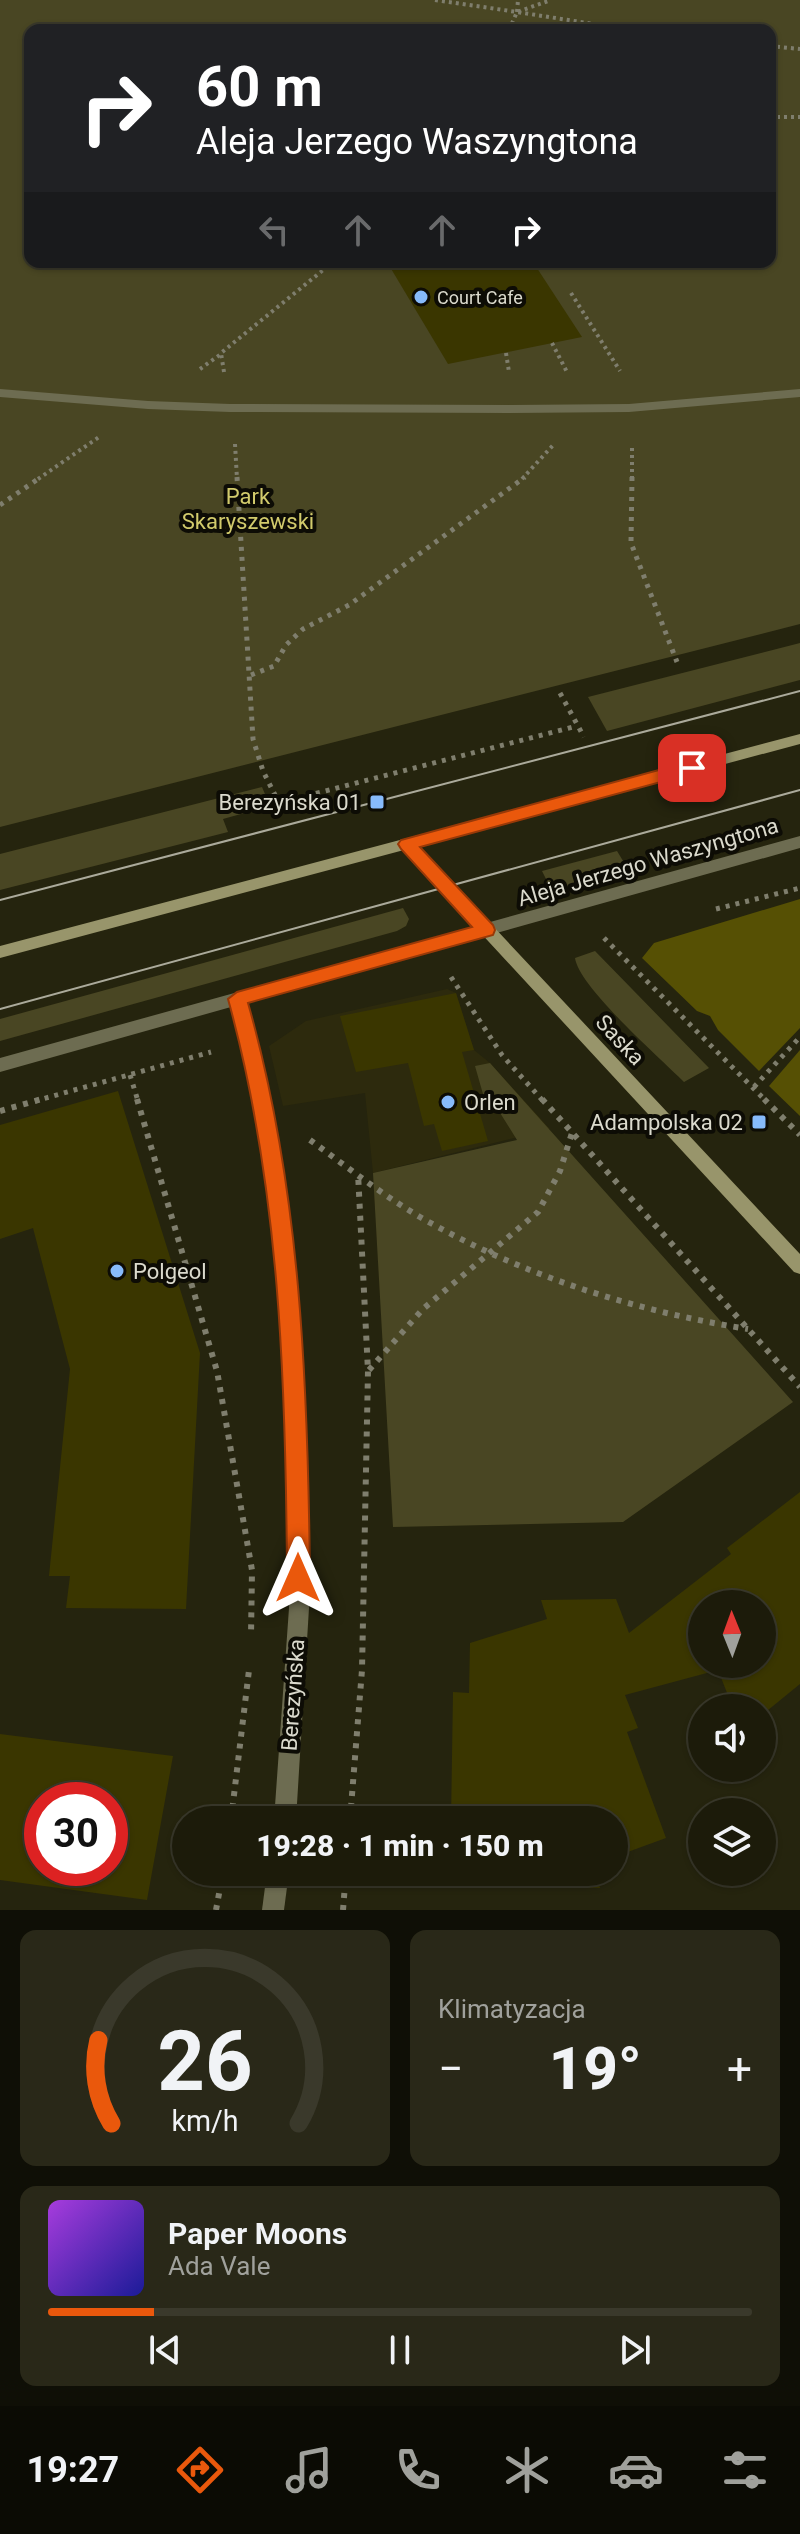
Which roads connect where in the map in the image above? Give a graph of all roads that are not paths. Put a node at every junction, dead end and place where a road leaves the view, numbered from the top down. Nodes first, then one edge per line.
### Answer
1 (0, 393) edge
2 (800, 393) edge
3 (800, 739) edge
4 (800, 842) edge
5 (407, 844) junction
6 (486, 930) junction
7 (0, 952) edge
8 (237, 999) junction
9 (0, 1065) edge
10 (800, 1266) edge
11 (286, 1806) edge
12 (276, 1886) edge
13 (273, 1910) edge

1 - 2 street
3 - 5 main road
4 - 6 street, Aleja Jerzego Waszyngtona
5 - 6 main road, Saska
5 - 7 main road
6 - 8 street, Aleja Jerzego Waszyngtona
6 - 10 main road, Saska
8 - 9 street, Aleja Jerzego Waszyngtona
8 - 11 street, Berezyńska
12 - 13 street

